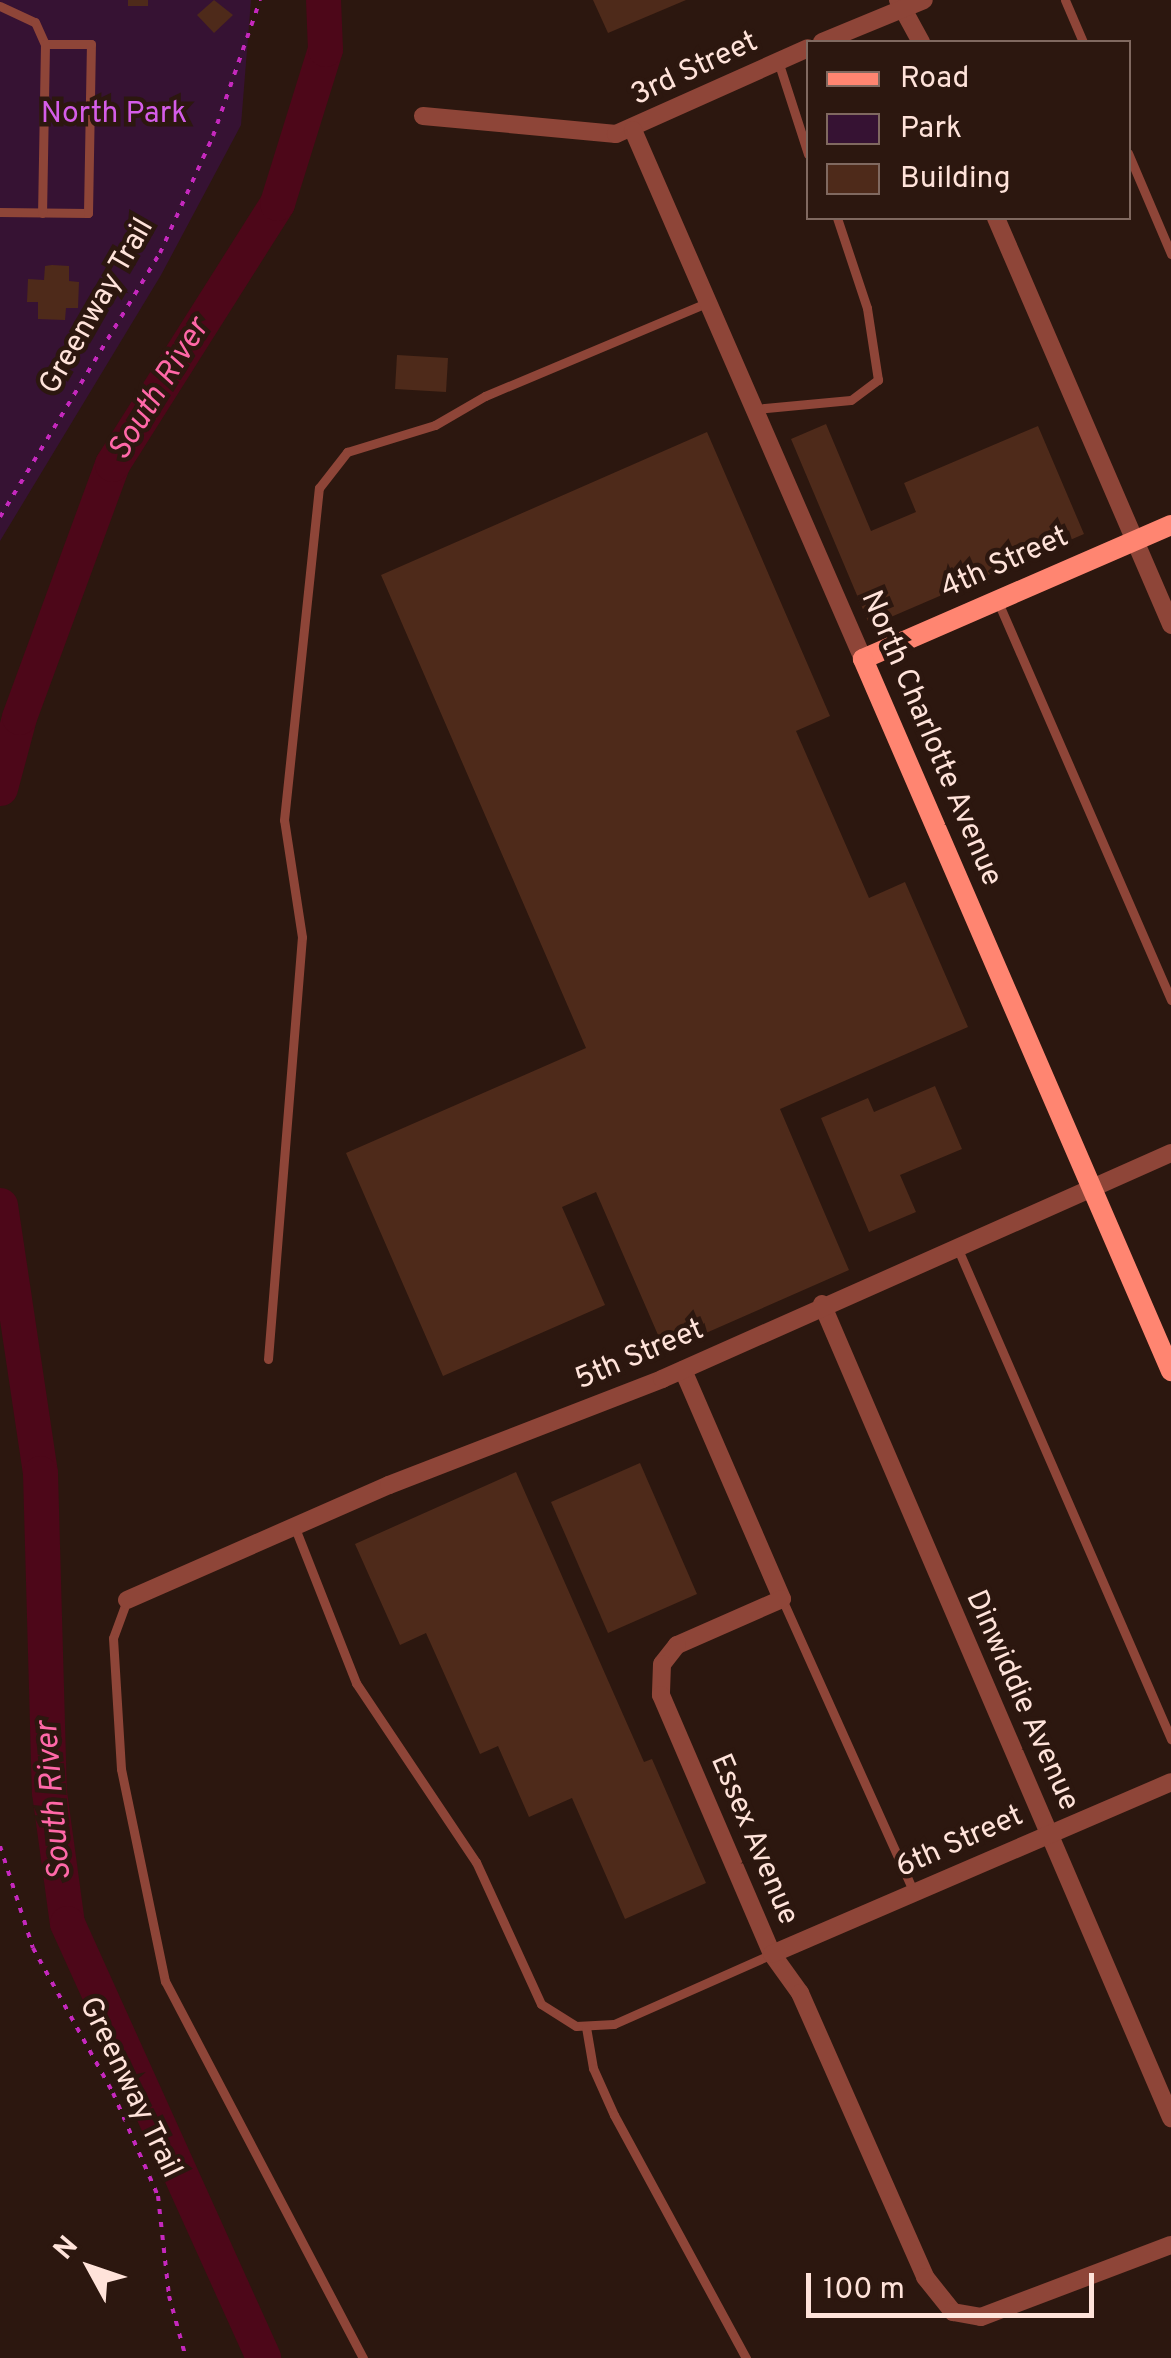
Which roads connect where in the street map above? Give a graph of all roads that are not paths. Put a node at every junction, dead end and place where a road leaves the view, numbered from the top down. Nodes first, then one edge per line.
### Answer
1 (924, 0) edge
2 (1065, 0) edge
3 (900, 4) edge
4 (0, 6) edge
5 (826, 40) edge
6 (920, 40) edge
7 (1082, 40) edge
8 (44, 44) junction
9 (806, 49) edge
10 (778, 61) junction
11 (423, 116) dead end
12 (633, 130) junction
13 (806, 148) edge
14 (1131, 160) edge
15 (0, 212) edge
16 (42, 213) junction
17 (838, 220) edge
18 (997, 220) edge
19 (1171, 254) edge
20 (708, 302) junction
21 (754, 409) junction
22 (1171, 524) edge
23 (1134, 541) junction
24 (997, 600) junction
25 (1171, 624) edge
26 (863, 659) junction
27 (1171, 1000) edge
28 (1171, 1153) edge
29 (1092, 1187) junction
30 (957, 1247) junction
31 (822, 1304) junction
32 (268, 1359) dead end
33 (683, 1370) junction
34 (1171, 1371) edge
35 (295, 1528) junction
36 (126, 1600) joint
37 (782, 1600) junction
38 (1171, 1738) edge
39 (1171, 1782) edge
40 (1049, 1834) junction
41 (914, 1894) junction
42 (772, 1954) junction
43 (586, 2028) junction
44 (1171, 2118) edge
45 (1171, 2245) edge
46 (363, 2358) edge
47 (746, 2358) edge

1 - 3 street
2 - 7 lane
3 - 5 street
3 - 6 street
4 - 8 lane
8 - 16 lane
8 - 16 lane
9 - 10 street, 3rd Street
10 - 12 street, 3rd Street
10 - 13 lane
11 - 12 street, 3rd Street
12 - 20 street, North Charlotte Avenue
14 - 19 lane
15 - 16 lane
17 - 21 lane
18 - 23 street
20 - 21 street, North Charlotte Avenue
20 - 32 lane
21 - 26 street, North Charlotte Avenue
22 - 23 street, 4th Street
23 - 24 street, 4th Street
23 - 25 street
24 - 26 street, 4th Street
24 - 27 lane
26 - 29 street, North Charlotte Avenue
28 - 29 street, 5th Street
29 - 30 street, 5th Street
29 - 34 street, North Charlotte Avenue
30 - 31 street, 5th Street
30 - 38 lane
31 - 33 street, 5th Street
31 - 40 street, Dinwiddie Avenue
33 - 35 street, 5th Street
33 - 37 street
35 - 36 street, 5th Street
35 - 43 lane
36 - 46 lane
37 - 41 lane
37 - 42 street, Essex Avenue
39 - 40 street, 6th Street
40 - 41 street, 6th Street
40 - 44 street, Dinwiddie Avenue
41 - 42 street, 6th Street
42 - 43 lane
42 - 45 street, Essex Avenue
43 - 47 lane

